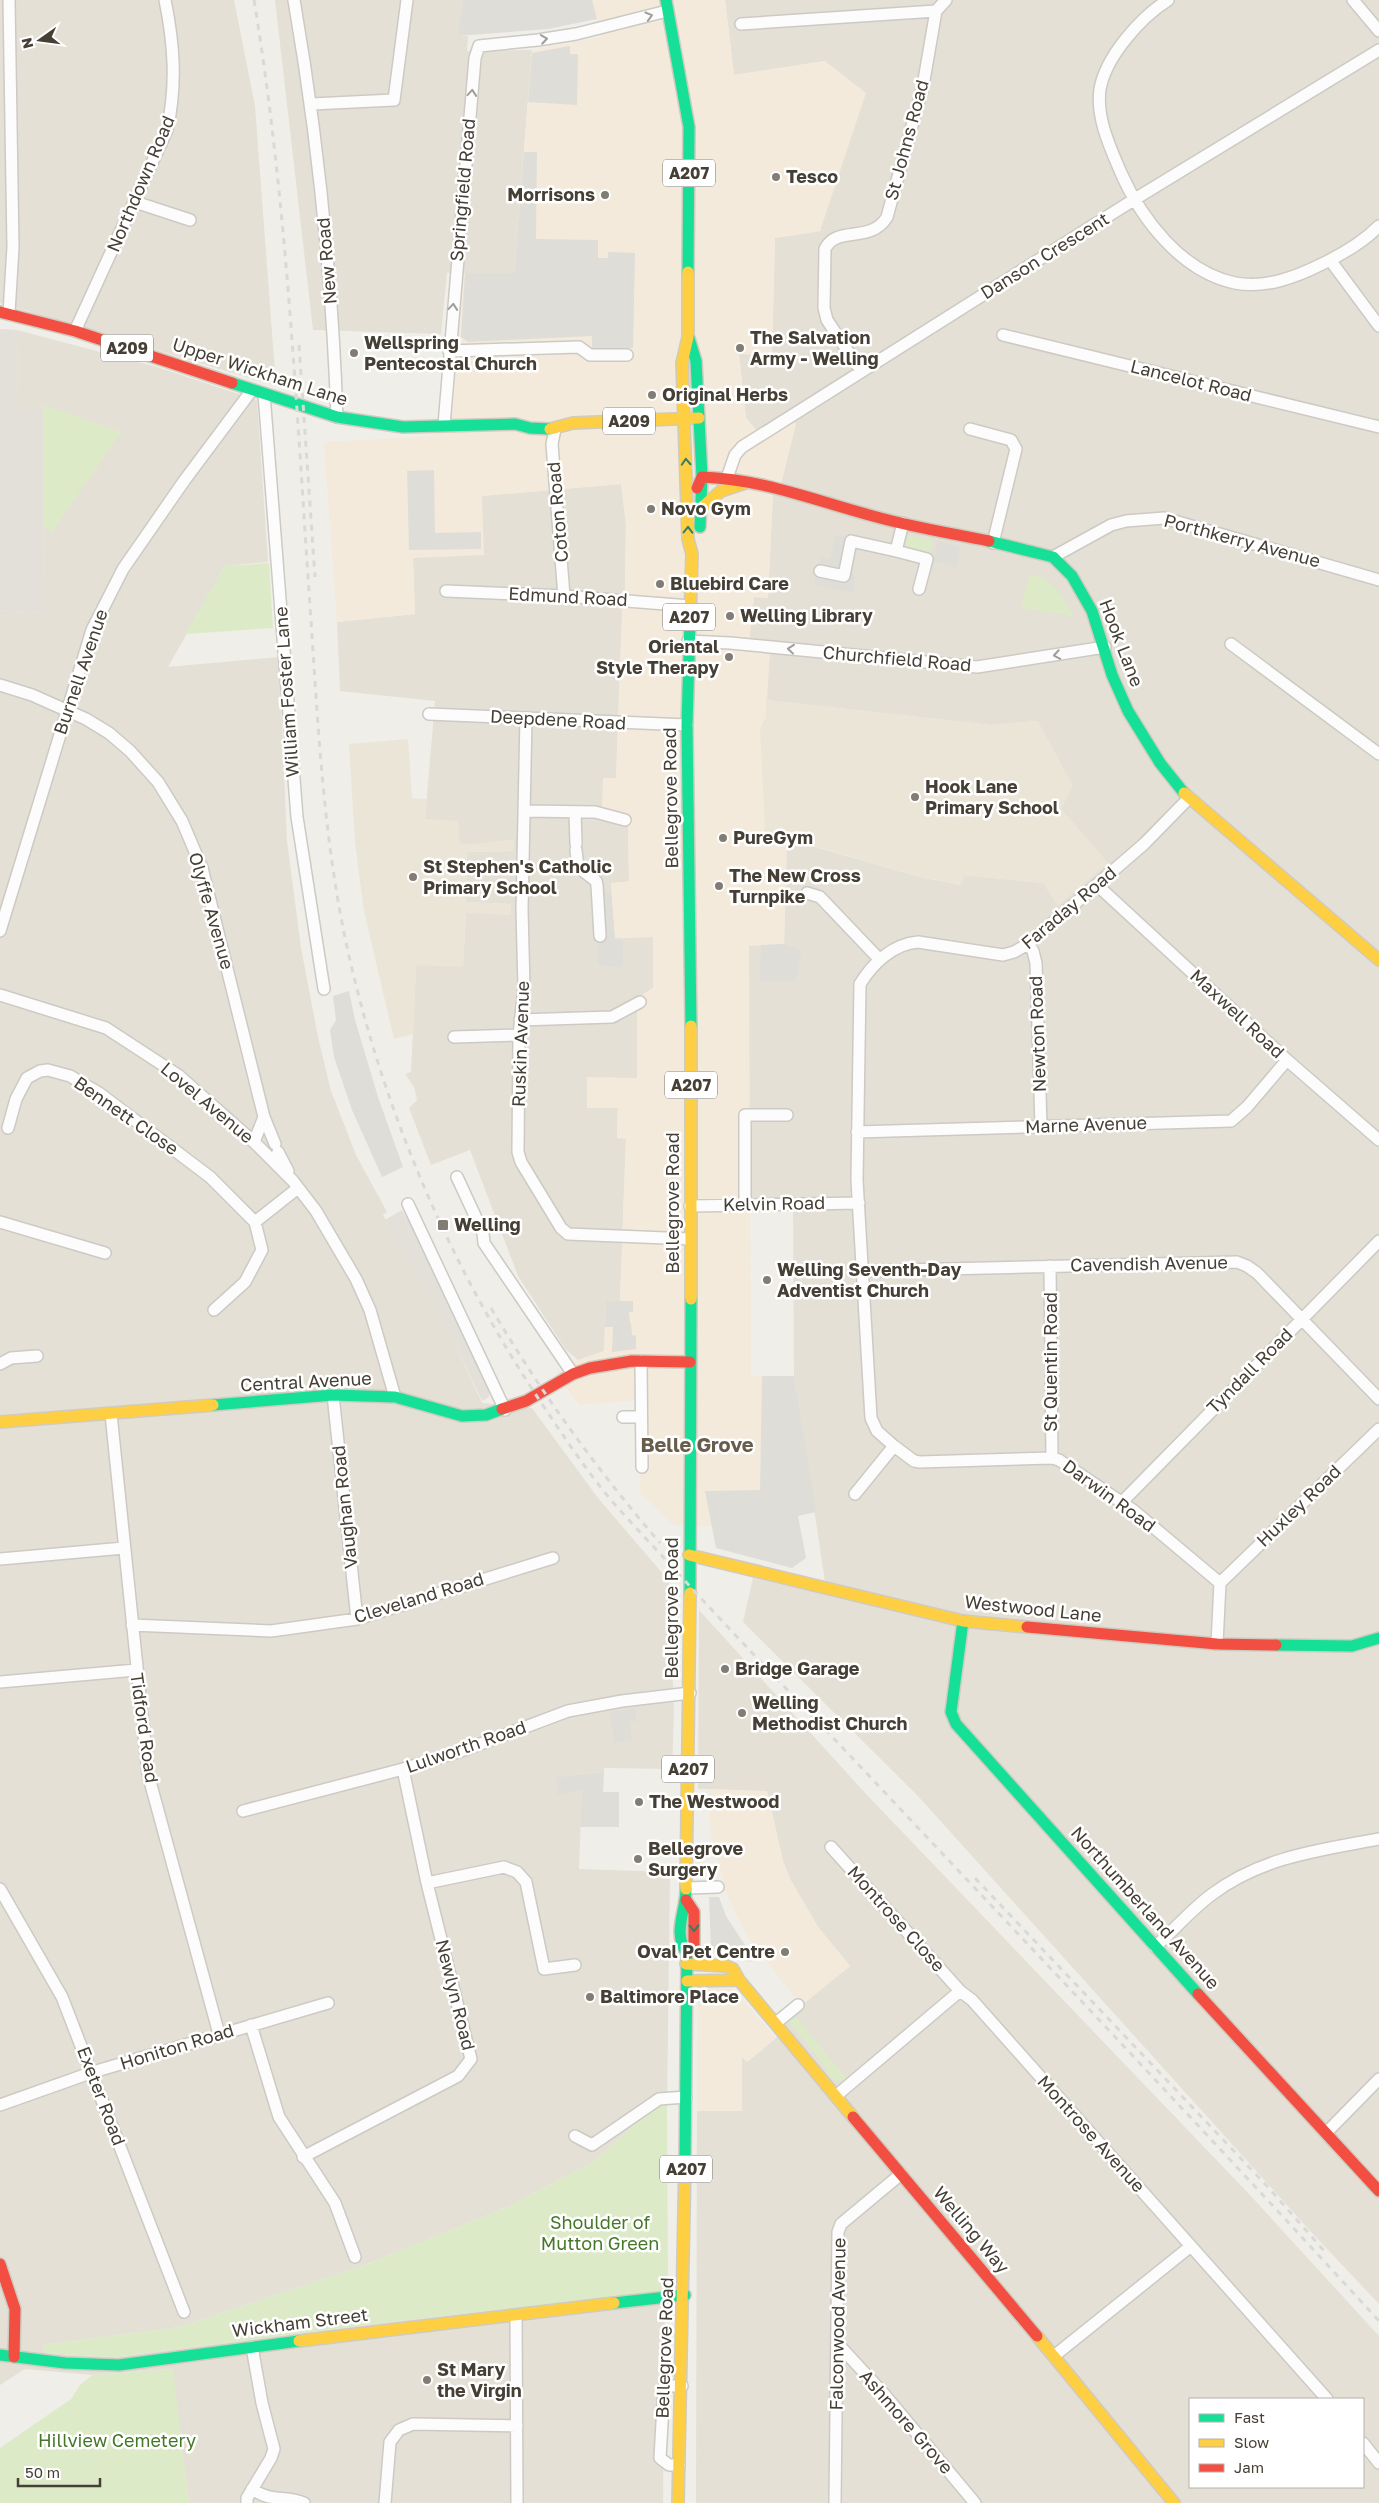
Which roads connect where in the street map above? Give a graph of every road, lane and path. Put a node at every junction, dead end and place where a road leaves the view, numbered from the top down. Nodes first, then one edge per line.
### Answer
1 (9, 0) edge
2 (165, 0) edge
3 (294, 0) edge
4 (407, 0) edge
5 (946, 0) edge
6 (1168, 0) edge
7 (1353, 0) edge
8 (667, 6) edge
9 (936, 11) junction
10 (741, 24) dead end
11 (1379, 32) edge
12 (1379, 50) edge
13 (312, 104) junction
14 (1135, 200) junction
15 (135, 202) junction
16 (190, 220) dead end
17 (1379, 226) edge
18 (1330, 260) junction
19 (5, 313) edge
20 (1379, 326) edge
21 (75, 331) junction
22 (1003, 335) dead end
23 (688, 337) junction
24 (449, 351) junction
25 (627, 355) dead end
26 (861, 371) junction
27 (252, 390) junction
28 (264, 394) junction
29 (337, 417) junction
30 (699, 418) junction
31 (685, 419) junction
32 (573, 422) junction
33 (515, 424) junction
34 (444, 425) junction
35 (1379, 427) edge
36 (555, 429) junction
37 (970, 429) dead end
38 (702, 477) junction
39 (727, 478) junction
40 (748, 483) junction
41 (688, 506) junction
42 (701, 508) junction
43 (903, 523) junction
44 (993, 543) junction
45 (896, 551) junction
46 (692, 554) junction
47 (1053, 558) junction
48 (820, 571) dead end
49 (1379, 580) edge
50 (919, 589) dead end
51 (446, 590) dead end
52 (564, 596) junction
53 (690, 606) junction
54 (688, 641) junction
55 (1231, 644) dead end
56 (1105, 647) junction
57 (0, 685) edge
58 (66, 708) junction
59 (429, 714) dead end
60 (526, 718) junction
61 (687, 725) junction
62 (1379, 754) edge
63 (1188, 799) junction
64 (524, 812) junction
65 (575, 812) junction
66 (625, 820) dead end
67 (1097, 885) junction
68 (807, 893) dead end
69 (0, 931) edge
70 (600, 936) dead end
71 (1028, 944) junction
72 (1377, 952) edge
73 (880, 960) junction
74 (324, 989) dead end
75 (0, 995) edge
76 (640, 1002) dead end
77 (520, 1020) junction
78 (519, 1034) junction
79 (454, 1037) dead end
80 (1287, 1060) junction
81 (787, 1115) dead end
82 (264, 1117) junction
83 (1041, 1126) junction
84 (8, 1128) dead end
85 (857, 1132) junction
86 (1379, 1140) edge
87 (254, 1142) junction
88 (457, 1177) dead end
89 (295, 1185) junction
90 (859, 1203) junction
91 (408, 1204) dead end
92 (745, 1205) junction
93 (690, 1206) junction
94 (0, 1222) edge
95 (255, 1222) junction
96 (690, 1239) junction
97 (1379, 1241) edge
98 (105, 1253) dead end
99 (1050, 1266) junction
100 (863, 1271) junction
101 (214, 1310) dead end
102 (1300, 1320) junction
103 (38, 1356) dead end
104 (641, 1360) junction
105 (690, 1362) junction
106 (0, 1364) edge
107 (573, 1374) junction
108 (333, 1395) junction
109 (395, 1397) junction
110 (1379, 1399) edge
111 (505, 1410) junction
112 (111, 1414) junction
113 (0, 1417) edge
114 (623, 1417) dead end
115 (642, 1417) junction
116 (0, 1422) edge
117 (1379, 1429) edge
118 (894, 1446) junction
119 (1052, 1458) junction
120 (642, 1468) dead end
121 (855, 1494) dead end
122 (1122, 1502) junction
123 (124, 1548) junction
124 (689, 1554) junction
125 (553, 1558) dead end
126 (0, 1559) edge
127 (1220, 1583) junction
128 (357, 1620) junction
129 (963, 1622) junction
130 (132, 1625) junction
131 (1379, 1638) edge
132 (1217, 1644) junction
133 (136, 1670) junction
134 (0, 1682) edge
135 (690, 1692) junction
136 (403, 1769) junction
137 (243, 1811) dead end
138 (1379, 1839) edge
139 (831, 1847) dead end
140 (427, 1883) junction
141 (718, 1888) dead end
142 (0, 1889) edge
143 (686, 1894) junction
144 (1155, 1947) junction
145 (686, 1959) junction
146 (575, 1965) dead end
147 (740, 1980) junction
148 (687, 1981) junction
149 (960, 1991) junction
150 (328, 2003) dead end
151 (798, 2005) dead end
152 (777, 2022) junction
153 (251, 2025) junction
154 (219, 2034) junction
155 (92, 2072) junction
156 (1379, 2079) edge
157 (837, 2095) junction
158 (686, 2097) junction
159 (0, 2105) edge
160 (1326, 2133) junction
161 (575, 2136) dead end
162 (303, 2157) junction
163 (901, 2174) junction
164 (1379, 2190) edge
165 (1191, 2246) junction
166 (355, 2257) dead end
167 (0, 2264) edge
168 (684, 2295) junction
169 (184, 2312) dead end
170 (516, 2316) junction
171 (837, 2343) junction
172 (252, 2347) junction
173 (0, 2355) edge
174 (1054, 2356) junction
175 (14, 2358) junction
176 (682, 2386) junction
177 (1326, 2398) edge
178 (518, 2426) junction
179 (1364, 2444) edge
180 (1379, 2463) edge
181 (679, 2465) junction
182 (252, 2489) junction
183 (1172, 2502) edge
184 (246, 2503) edge
185 (304, 2503) edge
186 (386, 2503) edge
187 (517, 2503) edge
188 (678, 2503) edge
189 (836, 2503) edge
190 (975, 2503) edge

1 - 19 street
2 - 15 street, Northdown Road
3 - 13 street, New Road
4 - 13 street
5 - 9 street
6 - 14 street
7 - 11 street
8 - 23 street, A207
24 -> 8 street, Springfield Road
9 - 10 street
9 - 26 street, St Johns Road
12 - 14 street, Danson Crescent
13 - 29 street, New Road
14 - 18 street
14 - 26 street, Danson Crescent
15 - 16 street
15 - 21 street, Northdown Road
17 - 18 street
18 - 20 street
19 - 21 street, Upper Wickham Lane / A209
21 - 27 street, Upper Wickham Lane / A209
22 - 35 street, Lancelot Road
23 - 30 street, A207
23 - 31 street, A207
24 - 25 street
24 - 34 street, Springfield Road
26 - 39 street, Danson Crescent
27 - 28 street, Upper Wickham Lane / A209
27 - 58 street, Burnell Avenue
28 - 29 street, Upper Wickham Lane / A209
28 - 74 street, William Foster Lane
29 - 34 street, Upper Wickham Lane / A209
30 - 31 street, Upper Wickham Lane / A209
30 - 38 street, A207
31 - 32 street, Upper Wickham Lane / A209
41 -> 31 street, A207
32 - 33 street, Upper Wickham Lane / A209
32 - 36 street, Upper Wickham Lane / A209
33 - 34 street, Upper Wickham Lane / A209
33 - 36 street, Upper Wickham Lane / A209
36 - 52 street, Coton Road
37 - 44 street
38 - 39 street
38 - 41 street
38 - 42 street, A207
39 - 40 street
40 - 42 street
40 - 43 street
46 -> 41 street, Bellegrove Road / A207
42 - 46 street, A207
43 - 44 street
43 - 45 street
44 - 47 street
45 - 48 street
45 - 50 street
46 - 53 street, Bellegrove Road / A207
47 - 49 street, Porthkerry Avenue
47 - 56 street, Hook Lane
51 - 52 street, Edmund Road
52 - 53 street, Edmund Road
53 - 54 street, Bellegrove Road / A207
56 -> 54 street, Churchfield Road
54 - 61 street, Bellegrove Road / A207
55 - 62 street
56 - 63 street, Hook Lane
57 - 58 street, Olyffe Avenue
58 - 69 street, Burnell Avenue
58 - 82 street, Olyffe Avenue
59 - 60 street, Deepdene Road
60 - 61 street, Deepdene Road
60 - 64 street, Ruskin Avenue
61 - 93 street, Bellegrove Road / A207
63 - 67 street, Faraday Road
63 - 72 street, Hook Lane
64 - 65 street
64 - 77 street, Ruskin Avenue
65 - 66 street
65 - 70 street
67 - 71 street, Faraday Road
67 - 80 street, Maxwell Road
68 - 73 street
71 - 73 street, Faraday Road
71 - 83 street, Newton Road
73 - 85 street, Faraday Road
75 - 87 street, Lovel Avenue
76 - 77 street
77 - 78 street, Ruskin Avenue
78 - 79 street
78 - 96 street, Ruskin Avenue
80 - 83 street, Marne Avenue
80 - 86 street, Maxwell Road
81 - 92 street
82 - 87 street
82 - 89 street, Lovel Avenue
83 - 85 street, Marne Avenue
84 - 95 street, Bennett Close
85 - 90 street, Faraday Road
87 - 89 street, Lovel Avenue
88 - 107 street
89 - 95 street
89 - 109 street, Lovel Avenue
90 - 92 street, Kelvin Road
90 - 100 street, Darwin Road
91 - 111 street
92 - 93 street, Kelvin Road
93 - 96 street, Bellegrove Road / A207
94 - 98 street
95 - 101 street
96 - 105 street, Bellegrove Road / A207
97 - 102 street, Tyndall Road
99 - 100 street, Cavendish Avenue
99 - 102 street, Cavendish Avenue
99 - 119 street, St Quentin Road
100 - 118 street, Darwin Road
102 - 110 street, Cavendish Avenue
102 - 122 street, Tyndall Road
103 - 106 street
104 - 105 street, Central Avenue
104 - 107 street, Central Avenue
104 - 115 street
105 - 124 street, Bellegrove Road / A207
107 - 111 street, Central Avenue
108 - 109 street, Central Avenue
108 - 112 street, Central Avenue
108 - 128 street, Vaughan Road
109 - 111 street, Central Avenue
112 - 116 street, Central Avenue
112 - 123 street, Tidford Road
113 - 116 street
114 - 115 street
115 - 120 street
117 - 127 street, Huxley Road
118 - 119 street, Darwin Road
118 - 121 street
119 - 122 street, Darwin Road
122 - 127 street, Darwin Road
123 - 126 street
123 - 130 street, Tidford Road
124 - 129 street, Westwood Lane
124 - 135 street, Bellegrove Road / A207
125 - 128 street, Cleveland Road
127 - 132 street
128 - 130 street, Cleveland Road
129 - 132 street, Westwood Lane
129 - 144 street, Northumberland Avenue
130 - 133 street, Tidford Road
131 - 132 street, Westwood Lane
133 - 134 street
133 - 154 street, Tidford Road
135 - 136 street, Lulworth Road
135 - 143 street, Bellegrove Road / A207
136 - 137 street, Lulworth Road
136 - 140 street, Newlyn Road
138 - 144 street
139 - 149 street, Montrose Close
140 - 146 street
140 - 162 street, Newlyn Road
141 - 143 street
142 - 155 street, Exeter Road
143 - 145 street, Bellegrove Road / A207
144 - 160 street, Northumberland Avenue
145 - 147 street, Welling Way
145 - 148 street, Bellegrove Road / A207
147 - 148 street
147 - 152 street, Welling Way
148 - 158 street, Bellegrove Road / A207
149 - 157 street
149 - 165 street, Montrose Avenue
150 - 153 street, Honiton Road
151 - 152 street
152 - 157 street, Welling Way
153 - 154 street, Honiton Road
153 - 162 street
154 - 155 street, Honiton Road
155 - 159 street, Honiton Road
155 - 169 street, Exeter Road
156 - 160 street
157 - 163 street, Welling Way
158 - 161 street
158 - 168 street, Bellegrove Road / A207
160 - 164 street, Northumberland Avenue
162 - 166 street
163 - 171 street, Falconwood Avenue
163 - 174 street, Welling Way
165 - 174 street
165 - 177 street, Montrose Avenue
167 - 175 street
168 - 170 street, Wickham Street
168 - 176 street, Bellegrove Road / A207
170 - 172 street, Wickham Street
170 - 178 street
171 - 189 street, Falconwood Avenue
171 - 190 street, Ashmore Grove
172 - 175 street, Wickham Street
172 - 182 street
173 - 175 street, Wickham Street
174 - 183 street, Welling Way
176 - 181 street, Bellegrove Road / A207
176 - 181 street
178 - 186 street
178 - 187 street
179 - 180 street
181 - 188 street, Bellegrove Road / A207
182 - 184 street
182 - 185 street

